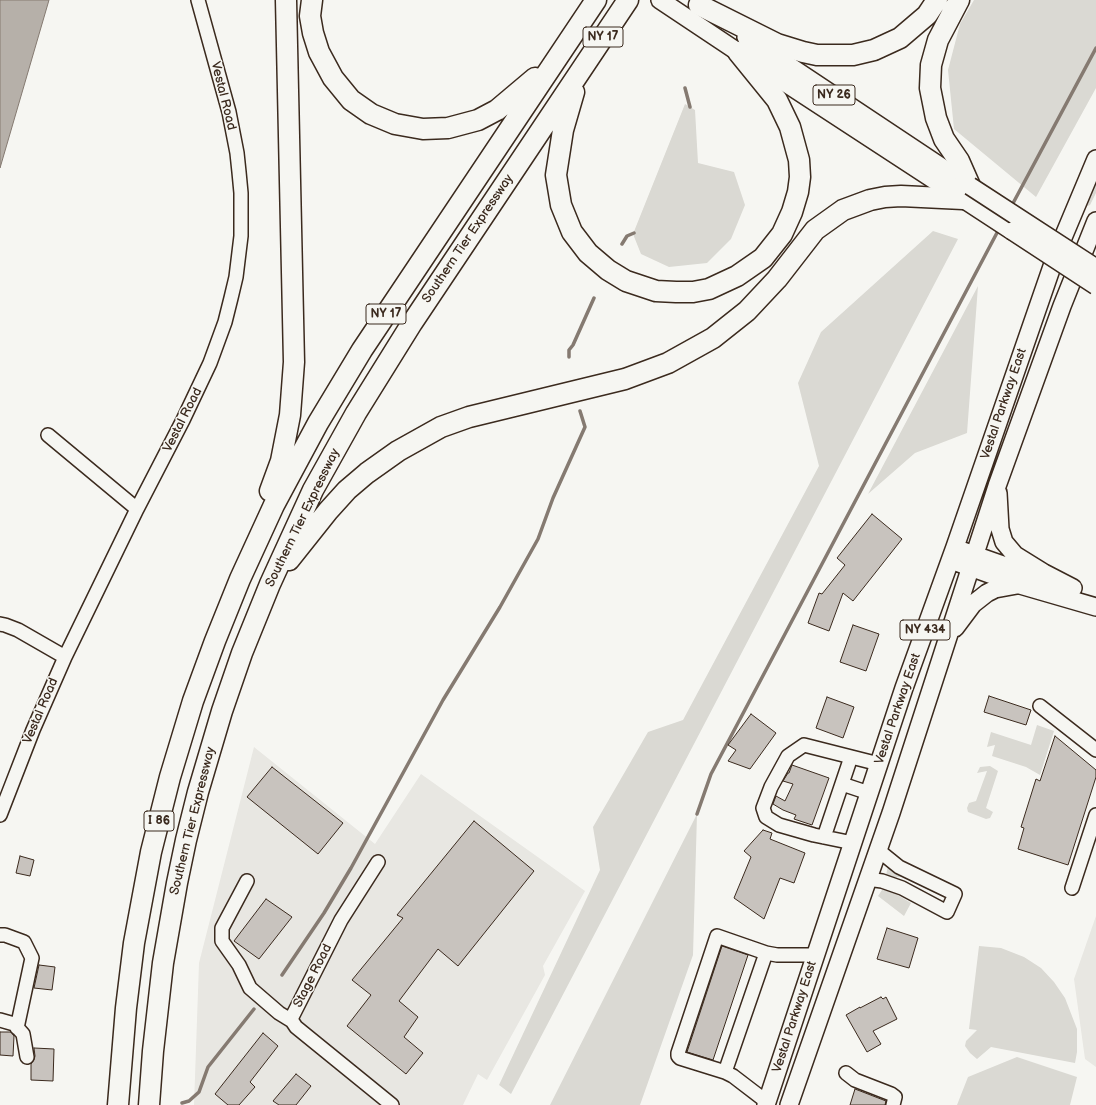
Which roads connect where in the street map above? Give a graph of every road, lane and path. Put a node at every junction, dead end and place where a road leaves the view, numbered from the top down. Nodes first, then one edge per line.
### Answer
1 (198, 0) edge
2 (286, 0) edge
3 (312, 0) edge
4 (596, 0) edge
5 (628, 0) edge
6 (660, 0) edge
7 (937, 0) edge
8 (959, 0) edge
9 (694, 8) edge
10 (738, 52) junction
11 (554, 61) junction
12 (579, 75) junction
13 (1096, 160) edge
14 (966, 192) junction
15 (1096, 221) edge
16 (1096, 268) edge
17 (1096, 286) edge
18 (48, 435) dead end
19 (997, 486) junction
20 (137, 509) junction
21 (952, 554) junction
22 (972, 561) junction
23 (240, 579) junction
24 (270, 584) junction
25 (1020, 585) junction
26 (1073, 588) junction
27 (1096, 595) edge
28 (1096, 607) edge
29 (0, 624) edge
30 (946, 641) junction
31 (65, 658) junction
32 (1040, 706) dead end
33 (1096, 750) edge
34 (850, 757) junction
35 (879, 764) junction
36 (842, 784) junction
37 (869, 793) junction
38 (1096, 814) edge
39 (0, 815) edge
40 (819, 836) junction
41 (853, 842) junction
42 (878, 850) junction
43 (378, 862) dead end
44 (867, 879) junction
45 (247, 881) dead end
46 (1072, 888) dead end
47 (0, 935) edge
48 (766, 953) junction
49 (816, 955) junction
50 (0, 1020) edge
51 (292, 1021) junction
52 (17, 1028) junction
53 (27, 1057) dead end
54 (725, 1072) junction
55 (846, 1073) dead end
56 (766, 1104) edge
57 (118, 1105) edge
58 (150, 1105) edge
59 (392, 1105) edge
60 (789, 1105) edge
61 (893, 1105) edge

1 - 20 street, Vestal Road
2 - 23 highway
3 - 11 highway
4 - 11 highway, Southern Tier Expressway / NY 17
5 - 12 highway, Southern Tier Expressway / NY 17
6 - 9 main road, NY 26
7 - 9 highway
8 - 14 highway
9 - 10 main road, NY 26
9 - 14 main road, NY 26
10 - 12 highway
10 - 14 main road, NY 26
11 - 23 highway, Southern Tier Expressway / NY 17
12 - 24 highway, Southern Tier Expressway / NY 17
13 - 21 main road, Vestal Parkway East / NY 434
14 - 16 main road, NY 26, bridge
14 - 17 main road, NY 26, bridge
14 - 24 highway
15 - 19 main road, Vestal Parkway East / NY 434
18 - 20 street
19 - 22 main road, Vestal Parkway East / NY 434
19 - 26 main road
20 - 31 street, Vestal Road
21 - 22 main road
21 - 35 main road, Vestal Parkway East / NY 434
22 - 25 main road
22 - 26 main road
22 - 30 main road, Vestal Parkway East / NY 434
23 - 57 highway, Southern Tier Expressway / I 86
24 - 58 highway, Southern Tier Expressway / I 86
25 - 28 main road
25 - 30 main road
26 - 27 main road
29 - 31 street
30 - 42 main road, Vestal Parkway East / NY 434
31 - 39 street, Vestal Road
32 - 33 street
34 - 35 street
34 - 36 street
34 - 40 street
35 - 37 main road, Vestal Parkway East / NY 434
36 - 37 street
36 - 40 street
37 - 41 main road, Vestal Parkway East / NY 434
38 - 46 street
40 - 41 street
41 - 49 main road, Vestal Parkway East / NY 434
42 - 44 main road, Vestal Parkway East / NY 434
42 - 44 street
43 - 51 street, Stage Road
44 - 60 main road, Vestal Parkway East / NY 434
45 - 51 street
47 - 52 street
48 - 49 street
48 - 54 street
48 - 54 street
49 - 56 main road, Vestal Parkway East / NY 434
50 - 52 street
51 - 59 street, Stage Road
52 - 53 street
54 - 56 street
55 - 61 street

